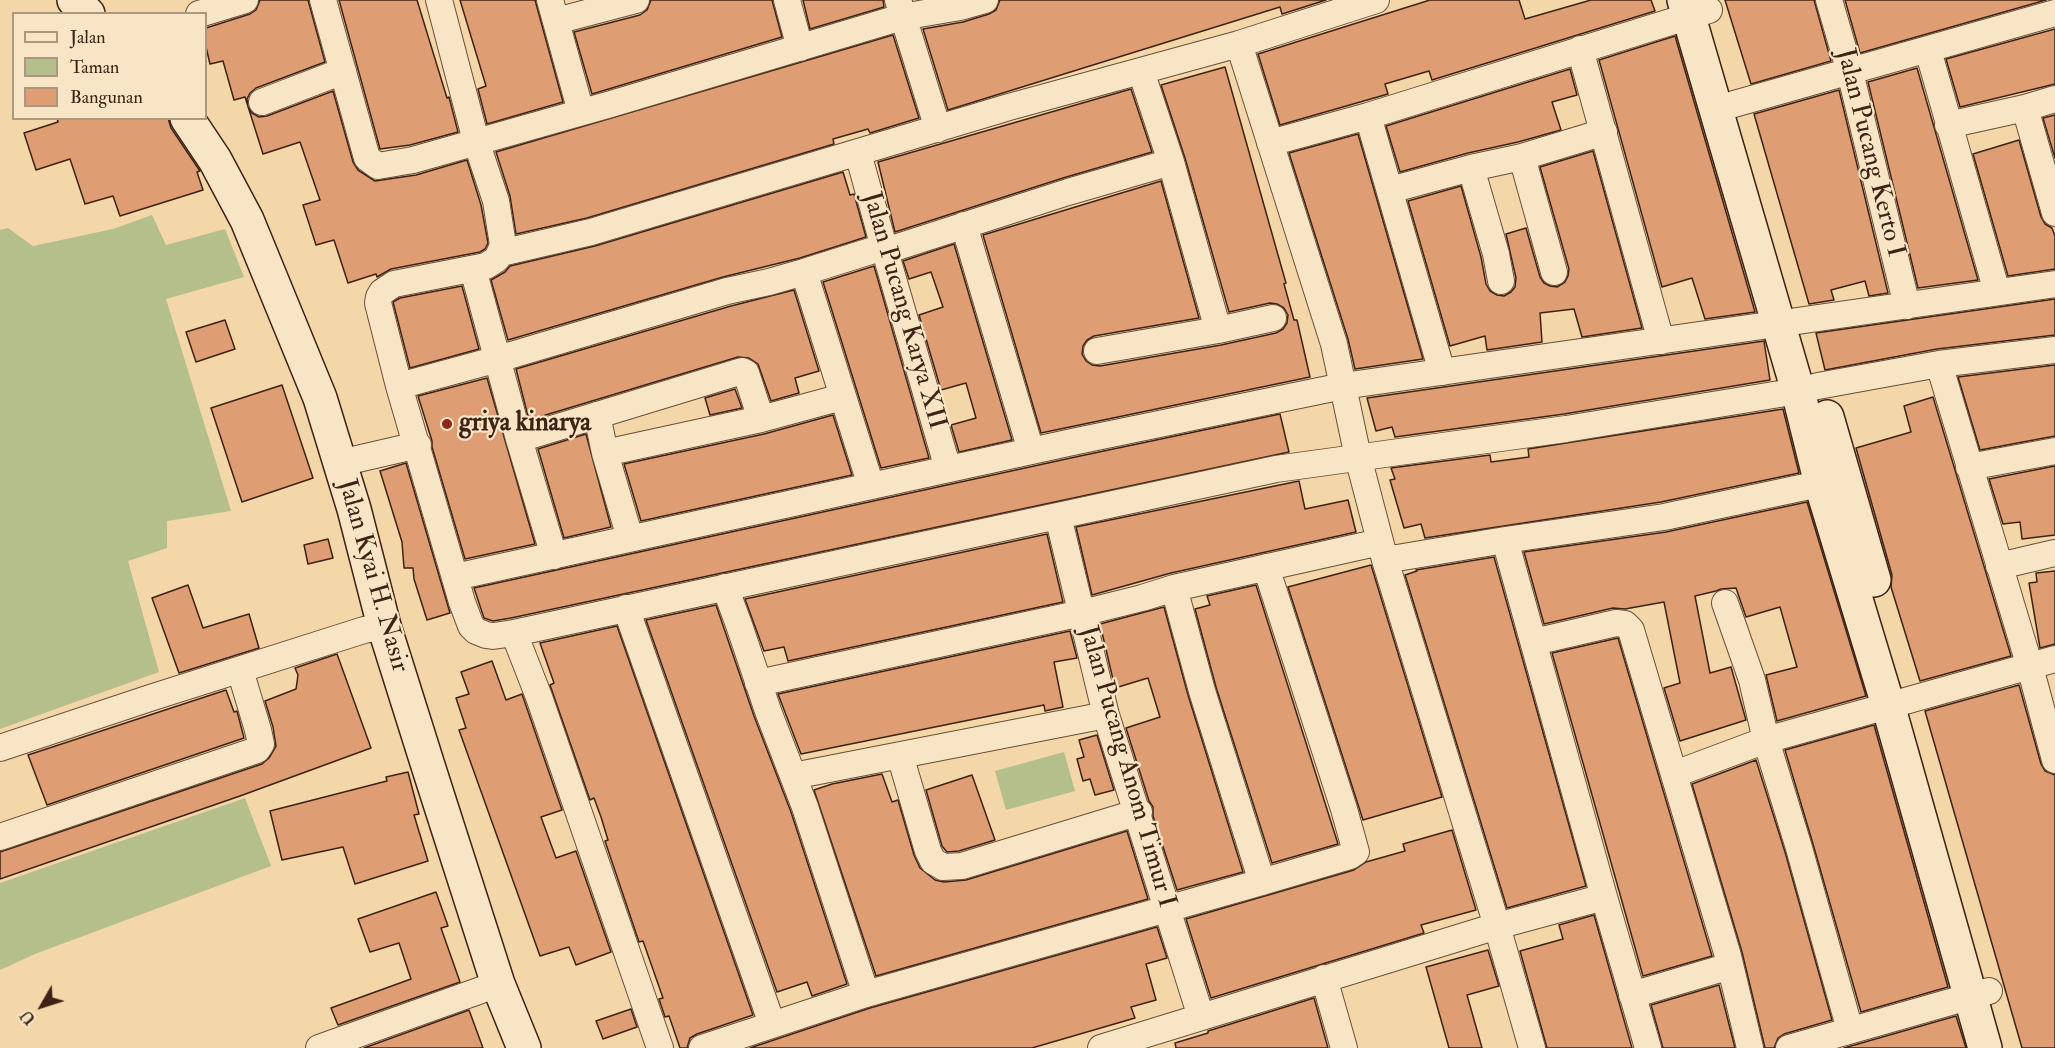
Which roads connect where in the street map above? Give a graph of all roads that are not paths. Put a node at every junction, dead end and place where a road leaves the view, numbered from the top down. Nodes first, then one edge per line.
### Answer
1 (74, 0) edge
2 (245, 0) edge
3 (323, 0) edge
4 (439, 0) edge
5 (636, 0) edge
6 (787, 0) edge
7 (985, 0) edge
8 (1376, 0) edge
9 (1829, 0) edge
10 (1335, 6) edge
11 (1697, 7) edge
12 (900, 9) edge
13 (553, 10) edge
14 (86, 12) edge
15 (206, 12) edge
16 (2055, 13) edge
17 (1239, 44) junction
18 (800, 48) junction
19 (1580, 49) junction
20 (1928, 50) junction
21 (343, 71) junction
22 (1141, 71) junction
23 (1850, 72) junction
24 (2055, 99) edge
25 (262, 102) dead end
26 (1734, 104) junction
27 (2025, 108) junction
28 (581, 112) junction
29 (1368, 116) junction
30 (188, 120) edge
31 (1948, 125) junction
32 (938, 129) junction
33 (1604, 132) junction
34 (476, 141) junction
35 (1270, 143) junction
36 (858, 153) junction
37 (1522, 157) junction
38 (1171, 162) junction
39 (1472, 168) junction
40 (2051, 187) edge
41 (1390, 190) junction
42 (2055, 213) edge
43 (964, 225) junction
44 (885, 251) junction
45 (501, 253) junction
46 (474, 269) junction
47 (804, 272) junction
48 (1554, 272) dead end
49 (1502, 281) dead end
50 (2055, 284) edge
51 (1997, 292) junction
52 (1907, 306) junction
53 (1273, 318) dead end
54 (1788, 323) junction
55 (1218, 330) junction
56 (1661, 341) junction
57 (2055, 350) edge
58 (1097, 351) dead end
59 (498, 359) junction
60 (1939, 364) junction
61 (1442, 372) junction
62 (399, 386) junction
63 (1343, 386) junction
64 (1808, 388) junction
65 (842, 397) junction
66 (597, 415) junction
67 (761, 419) junction
68 (519, 439) junction
69 (418, 446) junction
70 (1031, 451) junction
71 (2055, 451) edge
72 (605, 453) junction
73 (1358, 457) junction
74 (358, 459) junction
75 (1969, 467) junction
76 (948, 469) junction
77 (1832, 481) junction
78 (871, 486) junction
79 (1058, 516) junction
80 (630, 538) junction
81 (1505, 540) junction
82 (1382, 551) junction
83 (2055, 553) edge
84 (555, 556) junction
85 (1999, 566) junction
86 (1266, 567) junction
87 (455, 577) junction
88 (724, 587) junction
89 (1174, 588) junction
90 (1725, 603) dead end
91 (626, 608) junction
92 (1082, 613) junction
93 (384, 626) junction
94 (514, 633) junction
95 (1534, 642) junction
96 (2055, 659) edge
97 (2030, 666) junction
98 (240, 670) junction
99 (758, 683) junction
100 (1898, 702) junction
101 (1106, 715) junction
102 (1766, 740) junction
103 (0, 748) edge
104 (900, 755) junction
105 (2055, 760) edge
106 (1675, 774) junction
107 (794, 776) junction
108 (1138, 813) junction
109 (0, 837) edge
110 (1262, 882) junction
111 (1604, 897) junction
112 (1166, 908) junction
113 (1497, 926) junction
114 (1730, 966) junction
115 (1324, 978) junction
116 (498, 984) junction
117 (866, 994) junction
118 (1979, 994) junction
119 (1632, 995) junction
120 (1202, 1017) junction
121 (772, 1024) junction
122 (1850, 1030) junction
123 (323, 1047) edge
124 (524, 1048) edge
125 (660, 1048) edge
126 (702, 1048) edge
127 (1101, 1048) edge
128 (1344, 1048) edge
129 (1532, 1048) edge
130 (1648, 1048) edge
131 (1750, 1048) edge
132 (1789, 1048) edge
133 (1985, 1048) edge
134 (2006, 1048) edge

1 - 14 main road
2 - 15 street
3 - 21 street
4 - 34 street
5 - 13 street
6 - 18 street
7 - 12 street
8 - 10 street
9 - 23 street, Jalan Pucang Kerto I
10 - 17 street
11 - 19 street
11 - 26 main road
11 - 54 main road
12 - 18 street
12 - 32 street
13 - 28 street
16 - 20 street
17 - 22 street
17 - 35 street
18 - 28 street
19 - 29 street
19 - 33 street
20 - 23 street
20 - 31 street
21 - 25 street
21 - 34 street
22 - 32 street
22 - 38 street
23 - 26 street
23 - 52 street, Jalan Pucang Kerto I
24 - 27 street
26 - 54 main road
27 - 31 street
27 - 40 street
28 - 34 street
29 - 35 street
29 - 41 street
30 - 74 main road, Jalan Kyai H. Nasir
31 - 51 street
32 - 36 street
33 - 37 street
33 - 56 street
34 - 45 street
35 - 63 street
36 - 44 street, Jalan Pucang Karya XII
36 - 45 street
37 - 39 street
37 - 48 street
38 - 43 street
38 - 55 street
39 - 41 street
39 - 49 street
40 - 42 street
41 - 61 street
43 - 44 street
43 - 70 street
44 - 47 street
44 - 76 street, Jalan Pucang Karya XII
45 - 46 street
46 - 59 street
46 - 62 street
47 - 59 street
47 - 65 street
50 - 51 street
51 - 52 street
52 - 54 street
53 - 55 street
54 - 56 street
54 - 64 main road
55 - 58 street
56 - 61 street
57 - 60 street
59 - 62 street
59 - 68 street
60 - 64 street
60 - 75 street
61 - 63 street
62 - 69 street
63 - 70 street
63 - 73 street
64 - 73 street
64 - 77 main road
65 - 67 street
65 - 78 street
66 - 67 street
66 - 68 street
66 - 72 street
67 - 72 street
68 - 84 street
69 - 74 street
69 - 87 street
70 - 76 street
71 - 75 street
72 - 80 street
73 - 79 street
73 - 82 street
74 - 93 main road, Jalan Kyai H. Nasir
75 - 85 street
76 - 78 street
77 - 81 street
77 - 100 main road
78 - 80 street
79 - 88 street
79 - 92 street, Jalan Pucang Anom Timur I
80 - 84 street
81 - 82 street
81 - 95 street
82 - 86 street
82 - 113 street
83 - 85 street
84 - 87 street
85 - 97 street
86 - 89 street
86 - 110 street
87 - 94 street
88 - 91 street
88 - 99 street
89 - 92 street
89 - 110 street
90 - 102 street
91 - 94 street
91 - 121 street
92 - 99 street
92 - 101 street, Jalan Pucang Anom Timur I
93 - 98 street
93 - 116 main road, Jalan Kyai H. Nasir
94 - 125 street
95 - 106 street
95 - 111 street
96 - 97 street
97 - 100 street
97 - 105 street
98 - 103 street
98 - 109 street
99 - 107 street
100 - 102 street
100 - 118 main road
101 - 104 street
101 - 108 street, Jalan Pucang Anom Timur I
102 - 106 street
102 - 122 street
104 - 107 street
104 - 108 street
106 - 114 street
107 - 117 street
108 - 112 street, Jalan Pucang Anom Timur I
110 - 112 street
111 - 113 street
111 - 119 street
112 - 117 street
112 - 120 street, Jalan Pucang Anom Timur I
113 - 115 street
113 - 129 street
114 - 119 street
114 - 131 street
115 - 120 street
115 - 128 street
116 - 123 street
116 - 124 main road, Jalan Kyai H. Nasir
117 - 121 street
118 - 122 street
118 - 133 main road
118 - 134 main road
119 - 130 street
120 - 127 street
121 - 126 street
122 - 132 street

